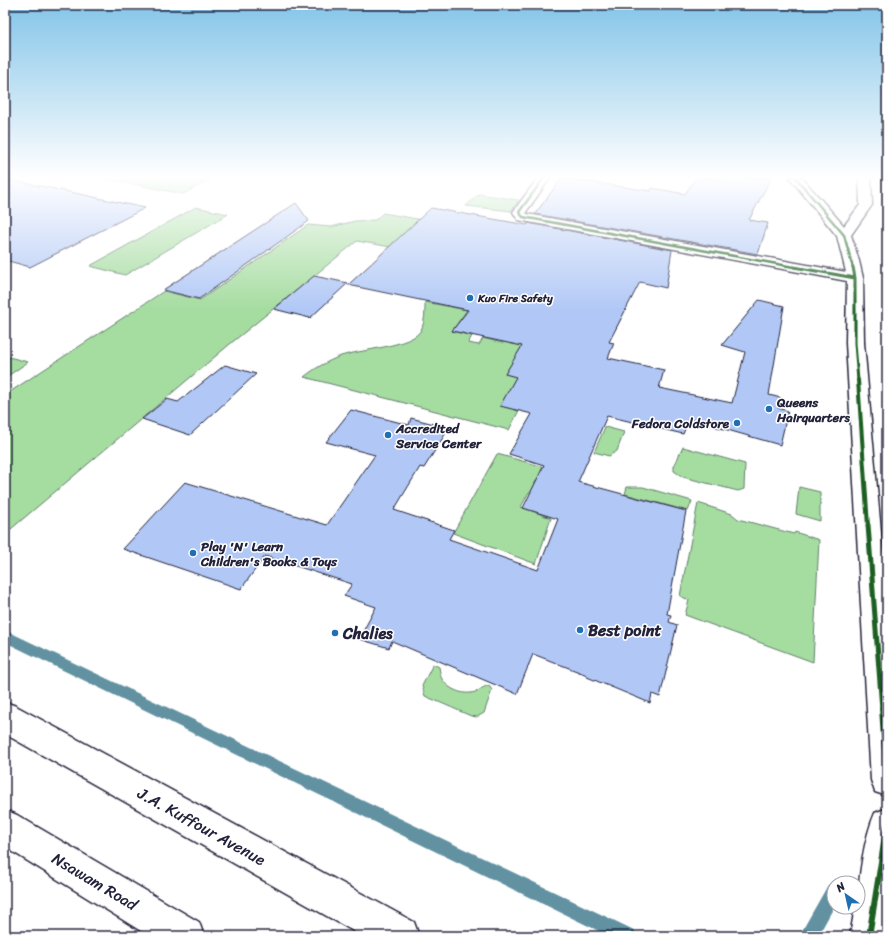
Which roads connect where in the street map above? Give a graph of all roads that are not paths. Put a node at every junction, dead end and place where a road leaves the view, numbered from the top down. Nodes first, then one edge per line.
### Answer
1 (555, 222) edge
2 (834, 222) edge
3 (853, 222) edge
4 (844, 234) junction
5 (855, 278) junction
6 (5, 717) edge
7 (887, 780) edge
8 (887, 825) edge
9 (5, 827) edge
10 (185, 936) edge
11 (400, 936) edge
12 (869, 936) edge

1 - 5 main road
2 - 4 main road
3 - 4 main road
4 - 5 main road
5 - 7 main road
6 - 11 main road, J.A. Kuffour Avenue
8 - 12 main road
9 - 10 main road, Nsawam Road

